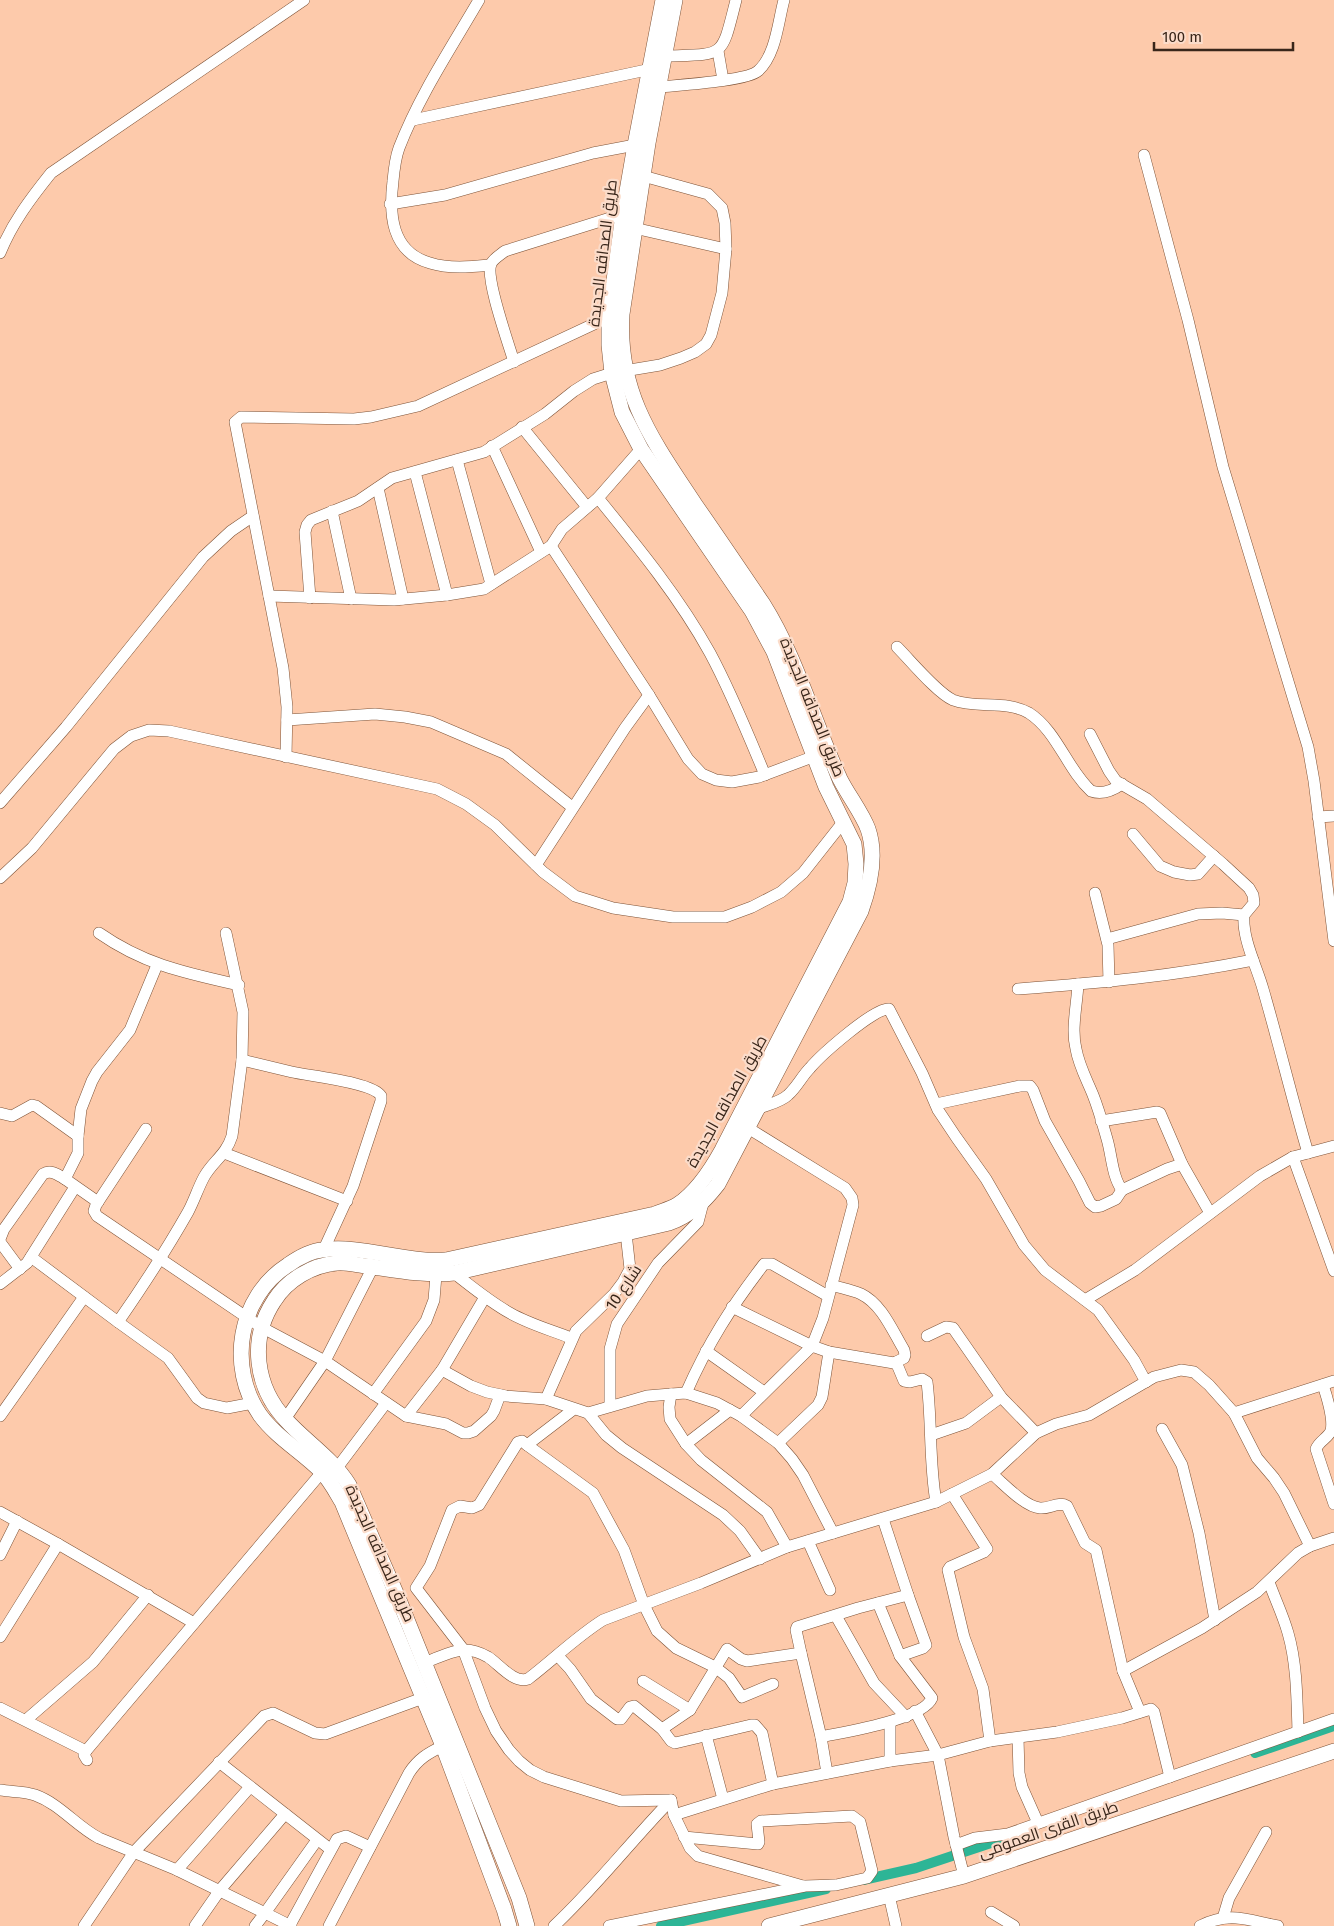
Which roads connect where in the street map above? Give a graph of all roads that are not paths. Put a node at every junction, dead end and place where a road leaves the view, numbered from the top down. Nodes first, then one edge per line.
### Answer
1 (304, 0) edge
2 (479, 0) edge
3 (663, 0) edge
4 (675, 0) edge
5 (736, 0) edge
6 (784, 0) edge
7 (718, 51) junction
8 (665, 56) junction
9 (651, 69) junction
10 (723, 80) junction
11 (660, 87) junction
12 (412, 120) junction
13 (641, 144) junction
14 (1144, 155) dead end
15 (643, 176) junction
16 (390, 204) junction
17 (623, 214) junction
18 (634, 228) junction
19 (726, 249) junction
20 (0, 253) edge
21 (490, 266) junction
22 (609, 317) junction
23 (514, 362) junction
24 (619, 372) junction
25 (522, 427) junction
26 (647, 445) junction
27 (492, 446) junction
28 (457, 460) junction
29 (415, 472) junction
30 (378, 488) junction
31 (598, 498) junction
32 (587, 508) junction
33 (332, 511) junction
34 (253, 516) junction
35 (546, 549) junction
36 (491, 584) junction
37 (447, 595) junction
38 (269, 596) junction
39 (310, 598) junction
40 (352, 599) junction
41 (403, 599) junction
42 (897, 647) dead end
43 (649, 695) junction
44 (287, 720) junction
45 (1090, 734) dead end
46 (822, 754) junction
47 (286, 757) junction
48 (765, 775) junction
49 (1122, 784) junction
50 (0, 803) edge
51 (572, 807) junction
52 (855, 807) junction
53 (1334, 816) edge
54 (1318, 817) junction
55 (844, 822) junction
56 (1133, 834) dead end
57 (1214, 856) junction
58 (536, 865) junction
59 (0, 878) edge
60 (1095, 893) dead end
61 (1244, 915) junction
62 (99, 933) dead end
63 (226, 933) dead end
64 (1107, 939) junction
65 (1334, 941) edge
66 (1253, 960) junction
67 (157, 965) junction
68 (1108, 982) junction
69 (1078, 984) junction
70 (239, 986) junction
71 (1018, 989) dead end
72 (242, 1060) junction
73 (936, 1104) junction
74 (757, 1109) junction
75 (0, 1113) edge
76 (1101, 1121) junction
77 (742, 1125) junction
78 (146, 1129) dead end
79 (78, 1136) junction
80 (1334, 1146) edge
81 (224, 1153) junction
82 (1308, 1153) junction
83 (1293, 1157) junction
84 (1182, 1164) junction
85 (65, 1179) junction
86 (75, 1186) junction
87 (1122, 1190) junction
88 (347, 1201) junction
89 (98, 1202) junction
90 (703, 1203) junction
91 (1210, 1213) junction
92 (626, 1233) junction
93 (0, 1240) edge
94 (324, 1249) junction
95 (339, 1255) junction
96 (31, 1257) junction
97 (160, 1259) junction
98 (373, 1267) junction
99 (20, 1269) junction
100 (1334, 1271) edge
101 (454, 1273) junction
102 (436, 1275) junction
103 (0, 1284) edge
104 (830, 1291) junction
105 (84, 1297) junction
106 (485, 1297) junction
107 (1085, 1300) junction
108 (732, 1307) junction
109 (247, 1317) junction
110 (118, 1322) junction
111 (261, 1327) junction
112 (927, 1336) dead end
113 (571, 1338) junction
114 (812, 1346) junction
115 (706, 1351) junction
116 (829, 1352) junction
117 (325, 1361) junction
118 (896, 1362) junction
119 (442, 1370) junction
120 (1146, 1382) junction
121 (1329, 1383) edge
122 (764, 1392) junction
123 (686, 1393) junction
124 (373, 1394) junction
125 (671, 1394) junction
126 (500, 1395) junction
127 (1001, 1397) junction
128 (546, 1399) junction
129 (253, 1403) junction
130 (386, 1403) junction
131 (610, 1406) junction
132 (574, 1409) junction
133 (588, 1413) junction
134 (736, 1413) junction
135 (1234, 1414) junction
136 (0, 1416) edge
137 (406, 1416) junction
138 (285, 1419) junction
139 (1162, 1429) dead end
140 (274, 1430) junction
141 (1036, 1433) junction
142 (931, 1435) junction
143 (778, 1443) junction
144 (686, 1444) junction
145 (527, 1445) junction
146 (330, 1470) junction
147 (992, 1474) junction
148 (952, 1494) junction
149 (936, 1502) junction
150 (1334, 1504) edge
151 (0, 1512) edge
152 (883, 1519) junction
153 (17, 1521) junction
154 (833, 1534) junction
155 (1334, 1538) edge
156 (808, 1541) junction
157 (58, 1544) junction
158 (1310, 1546) junction
159 (788, 1547) junction
160 (0, 1556) edge
161 (374, 1558) junction
162 (760, 1558) junction
163 (1268, 1582) junction
164 (416, 1588) junction
165 (830, 1590) dead end
166 (148, 1595) junction
167 (908, 1595) junction
168 (399, 1600) junction
169 (878, 1603) junction
170 (644, 1605) junction
171 (836, 1616) junction
172 (1215, 1620) junction
173 (194, 1622) junction
174 (0, 1637) edge
175 (462, 1650) junction
176 (801, 1652) junction
177 (558, 1656) junction
178 (900, 1656) junction
179 (417, 1665) junction
180 (715, 1667) junction
181 (1123, 1671) junction
182 (642, 1681) dead end
183 (773, 1684) dead end
184 (423, 1698) junction
185 (0, 1708) edge
186 (690, 1710) junction
187 (1140, 1712) junction
188 (910, 1714) junction
189 (1334, 1719) edge
190 (26, 1720) junction
191 (890, 1722) junction
192 (662, 1729) junction
193 (1298, 1732) junction
194 (706, 1735) junction
195 (821, 1737) junction
196 (1018, 1738) junction
197 (990, 1741) junction
198 (443, 1746) junction
199 (1334, 1752) edge
200 (938, 1754) junction
201 (890, 1761) junction
202 (219, 1762) junction
203 (827, 1772) junction
204 (1170, 1777) junction
205 (773, 1784) junction
206 (250, 1786) junction
207 (0, 1790) edge
208 (723, 1799) junction
209 (671, 1800) junction
210 (285, 1814) junction
211 (674, 1815) junction
212 (1038, 1823) junction
213 (1266, 1832) dead end
214 (684, 1837) junction
215 (317, 1840) junction
216 (370, 1847) junction
217 (957, 1847) junction
218 (330, 1850) junction
219 (134, 1852) junction
220 (177, 1870) junction
221 (964, 1873) junction
222 (805, 1886) junction
223 (220, 1890) junction
224 (889, 1895) junction
225 (991, 1912) dead end
226 (265, 1913) junction
227 (1222, 1918) junction
228 (84, 1926) edge
229 (194, 1926) edge
230 (256, 1926) edge
231 (291, 1926) edge
232 (329, 1926) edge
233 (508, 1926) edge
234 (526, 1926) edge
235 (554, 1926) edge
236 (609, 1926) edge
237 (769, 1926) edge
238 (896, 1926) edge
239 (1014, 1926) edge
240 (1200, 1926) edge
241 (1278, 1926) edge

1 - 20 street
2 - 12 street
3 - 9 street, طريق الصداقه الجديدة
4 - 8 street, طريق الصداقه الجديدة
5 - 7 street
6 - 10 street
7 - 8 street
7 - 10 street
8 - 11 street, طريق الصداقه الجديدة
9 - 12 street
9 - 13 street, طريق الصداقه الجديدة
10 - 11 street
11 - 13 street, طريق الصداقه الجديدة
12 - 16 street
13 - 15 street, طريق الصداقه الجديدة
13 - 16 street
13 - 17 street, طريق الصداقه الجديدة
14 - 54 street
15 - 18 street, طريق الصداقه الجديدة
15 - 19 street
16 - 21 street
17 - 21 street
17 - 22 street, طريق الصداقه الجديدة
18 - 19 street
18 - 24 street, طريق الصداقه الجديدة
19 - 24 street
21 - 23 street
22 - 23 street
22 - 24 street, طريق الصداقه الجديدة
23 - 34 street
24 - 25 street
24 - 26 street, طريق الصداقه الجديدة
25 - 27 street
25 - 32 street
26 - 31 street
26 - 46 street, طريق الصداقه الجديدة
27 - 28 street
27 - 35 street
28 - 29 street
28 - 36 street
29 - 30 street
29 - 37 street
30 - 33 street
30 - 41 street
31 - 32 street
31 - 48 street
32 - 35 street
33 - 39 street
33 - 40 street
34 - 38 street
34 - 50 street
35 - 36 street
35 - 43 street
36 - 37 street
37 - 41 street
38 - 39 street
38 - 44 street
39 - 40 street
40 - 41 street
42 - 49 street
43 - 48 street
43 - 51 street
44 - 47 street
44 - 51 street
45 - 49 street
46 - 48 street
46 - 52 street, طريق الصداقه الجديدة
46 - 55 street, طريق الصداقه الجديدة
47 - 58 street
47 - 59 street
49 - 57 street
51 - 58 street
52 - 55 street
52 - 74 street, طريق الصداقه الجديدة
53 - 54 street
54 - 65 street
55 - 58 street
55 - 77 street, طريق الصداقه الجديدة
56 - 57 street
57 - 61 street
60 - 64 street
61 - 64 street
61 - 66 street
62 - 67 street
63 - 70 street
64 - 68 street
66 - 68 street
66 - 82 street
67 - 70 street
67 - 79 street
68 - 69 street
69 - 71 street
69 - 76 street
70 - 72 street
72 - 81 street
72 - 88 street
73 - 74 street
73 - 87 street
73 - 107 street
74 - 77 street, طريق الصداقه الجديدة
75 - 79 street
76 - 84 street
76 - 87 street
77 - 90 street, طريق الصداقه الجديدة
77 - 95 street, طريق الصداقه الجديدة
77 - 104 street
78 - 89 street
79 - 85 street
80 - 82 street
81 - 88 street
81 - 97 street
82 - 83 street
83 - 91 street
83 - 100 street
84 - 87 street
84 - 91 street
85 - 86 street
85 - 93 street
86 - 89 street
86 - 96 street
88 - 94 street
89 - 97 street
90 - 92 street, طريق الصداقه الجديدة
90 - 131 street, شارع 10
91 - 107 street
92 - 101 street, طريق الصداقه الجديدة
92 - 113 street
93 - 99 street
94 - 95 street, طريق الصداقه الجديدة
94 - 109 street, طريق الصداقه الجديدة
95 - 98 street, طريق الصداقه الجديدة
95 - 111 street, طريق الصداقه الجديدة
96 - 99 street
96 - 105 street
97 - 109 street
97 - 110 street
98 - 102 street, طريق الصداقه الجديدة
98 - 117 street
99 - 103 street
101 - 102 street, طريق الصداقه الجديدة
101 - 106 street
102 - 124 street
104 - 108 street
104 - 114 street
104 - 118 street
105 - 110 street
105 - 136 street
106 - 113 street
106 - 119 street
107 - 120 street
108 - 114 street
108 - 115 street
109 - 111 street
109 - 129 street, طريق الصداقه الجديدة
110 - 129 street
111 - 117 street
111 - 138 street, طريق الصداقه الجديدة
112 - 127 street
113 - 128 street
114 - 116 street
114 - 122 street
115 - 122 street
115 - 123 street
116 - 118 street
116 - 143 street
117 - 124 street
117 - 138 street
118 - 142 street
119 - 126 street
119 - 137 street
120 - 135 street
120 - 141 street
121 - 135 street
121 - 150 street
122 - 134 street
123 - 125 street
123 - 134 street
124 - 130 street
125 - 131 street
125 - 144 street
126 - 128 street
126 - 137 street
127 - 141 street
127 - 142 street
128 - 132 street
129 - 140 street, طريق الصداقه الجديدة
130 - 137 street
130 - 146 street
131 - 133 street
132 - 133 street
132 - 145 street
133 - 162 street
134 - 143 street
134 - 144 street
135 - 158 street
138 - 140 street
138 - 146 street, طريق الصداقه الجديدة
139 - 172 street
140 - 146 street, طريق الصداقه الجديدة
141 - 147 street
142 - 149 street
143 - 154 street
144 - 159 street
145 - 164 street
145 - 170 street
146 - 161 street, طريق الصداقه الجديدة
146 - 173 street
147 - 148 street
147 - 181 street
148 - 149 street
148 - 197 street
149 - 152 street
151 - 153 street
152 - 154 street
152 - 167 street
153 - 157 street
153 - 160 street
154 - 156 street
155 - 158 street
156 - 159 street
156 - 165 street
157 - 166 street
157 - 174 street
158 - 163 street
159 - 162 street
161 - 168 street, طريق الصداقه الجديدة
161 - 179 street, طريق الصداقه الجديدة
162 - 170 street
163 - 172 street
163 - 193 street
164 - 168 street
164 - 175 street
166 - 173 street
166 - 190 street
167 - 169 street
167 - 178 street
168 - 179 street, طريق الصداقه الجديدة
169 - 171 street
169 - 178 street
170 - 177 street
170 - 180 street
171 - 176 street
171 - 188 street
172 - 181 street
173 - 190 street
175 - 177 street
175 - 179 street
175 - 209 street
176 - 180 street
176 - 195 street
177 - 192 street
178 - 188 street
179 - 184 street, طريق الصداقه الجديدة
179 - 234 street, طريق الصداقه الجديدة
180 - 183 street
180 - 186 street
181 - 187 street
182 - 186 street
184 - 198 street, طريق الصداقه الجديدة
184 - 202 street
185 - 190 street
186 - 192 street
187 - 196 street
187 - 204 street
188 - 191 street
188 - 200 street
189 - 193 street
191 - 195 street
191 - 201 street
192 - 194 street
193 - 204 street
194 - 205 street
194 - 208 street
195 - 203 street
196 - 197 street
196 - 212 street
197 - 200 street
198 - 216 street
198 - 233 street, طريق الصداقه الجديدة
199 - 221 street, طريق القرى العمومى
200 - 201 street
200 - 217 street
201 - 203 street
202 - 206 street
202 - 219 street
203 - 205 street
204 - 212 street
205 - 208 street
206 - 210 street
206 - 220 street
207 - 219 street
208 - 211 street
209 - 211 street
209 - 235 street
210 - 215 street
210 - 223 street
211 - 214 street
212 - 217 street
213 - 227 street
214 - 222 street
214 - 222 street
215 - 218 street
215 - 226 street
216 - 218 street
216 - 232 street
217 - 221 street
218 - 231 street
219 - 220 street
219 - 228 street
220 - 223 street
221 - 224 street, طريق القرى العمومى
222 - 236 street
223 - 226 street
223 - 229 street
224 - 237 street, طريق القرى العمومى
224 - 238 street
225 - 239 street
226 - 230 street
226 - 231 street
227 - 240 street
227 - 241 street

